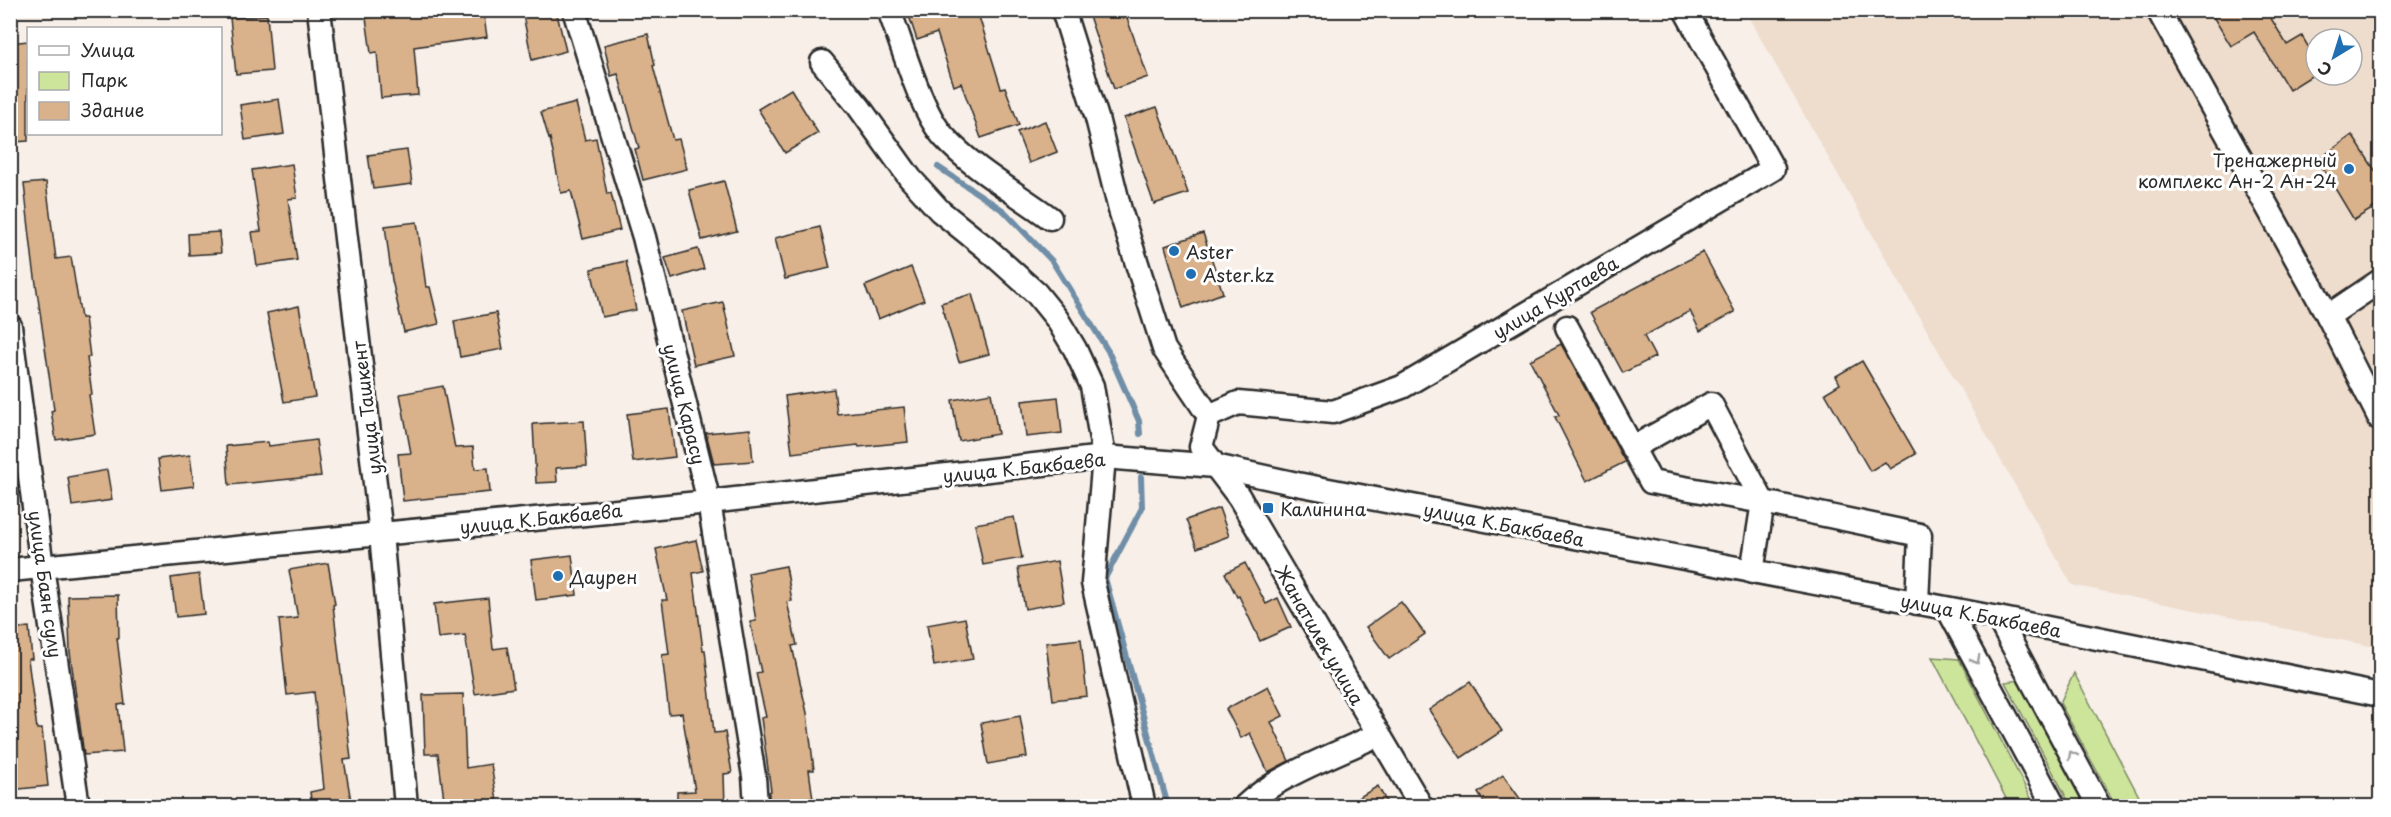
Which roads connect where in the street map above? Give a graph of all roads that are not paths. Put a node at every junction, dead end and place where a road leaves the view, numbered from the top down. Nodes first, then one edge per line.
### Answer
1 (320, 10) edge
2 (574, 10) edge
3 (889, 10) edge
4 (1063, 10) edge
5 (1685, 10) edge
6 (2158, 10) edge
7 (822, 62) dead end
8 (1050, 218) dead end
9 (2380, 281) edge
10 (2328, 316) junction
11 (10, 326) edge
12 (1567, 327) dead end
13 (1209, 416) junction
14 (2380, 419) edge
15 (1632, 448) junction
16 (1104, 457) junction
17 (1215, 466) junction
18 (709, 501) junction
19 (1763, 502) junction
20 (381, 534) junction
21 (42, 567) junction
22 (10, 570) edge
23 (1752, 572) junction
24 (1917, 603) junction
25 (1948, 609) junction
26 (1998, 618) junction
27 (2380, 695) edge
28 (1379, 734) junction
29 (78, 807) edge
30 (406, 807) edge
31 (756, 807) edge
32 (1144, 807) edge
33 (1245, 807) edge
34 (1421, 807) edge
35 (2054, 807) edge
36 (2099, 807) edge

1 - 20 street, улица Ташкент
2 - 18 street, улица Карасу
3 - 8 street
4 - 13 street
5 - 13 street, улица Куртаева
6 - 10 street
7 - 16 street
9 - 10 street
10 - 14 street
11 - 21 street, улица Баян сулу
12 - 15 street
13 - 17 street
15 - 19 street
15 - 19 street
16 - 17 street, улица К.Бакбаева
16 - 18 street, улица К.Бакбаева
16 - 32 street
17 - 23 street, улица К.Бакбаева
17 - 28 street, Жанатилек улица
18 - 20 street, улица К.Бакбаева
18 - 31 street, улица Карасу
19 - 23 street
19 - 24 street
20 - 21 street, улица К.Бакбаева
20 - 30 street, улица Ташкент
21 - 22 street, улица К.Бакбаева
21 - 29 street, улица Баян сулу
23 - 24 street, улица К.Бакбаева
24 - 25 street, улица К.Бакбаева
25 - 26 street, улица К.Бакбаева
25 -> 35 street
26 - 27 street, улица К.Бакбаева
36 -> 26 street
28 - 33 street
28 - 34 street, Жанатилек улица

